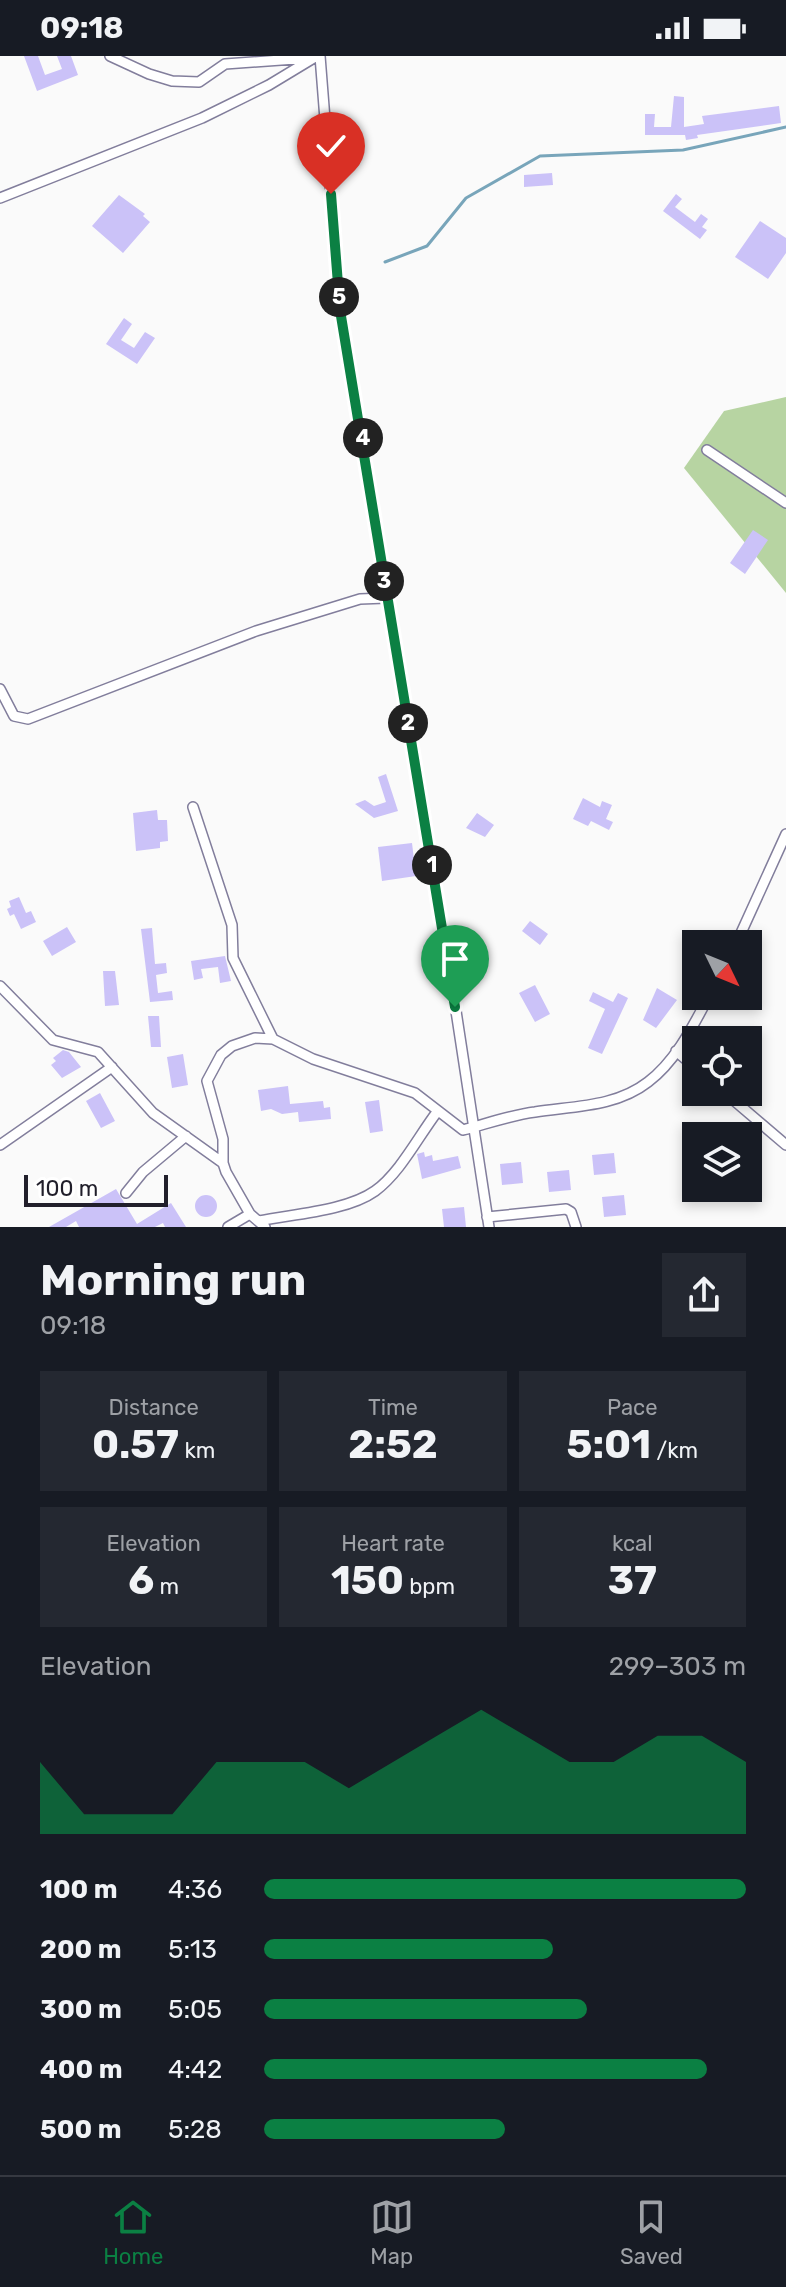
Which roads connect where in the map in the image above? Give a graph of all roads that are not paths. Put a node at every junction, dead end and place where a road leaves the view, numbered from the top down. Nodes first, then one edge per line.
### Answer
1 (110, 56) edge
2 (317, 57) edge
3 (0, 198) edge
4 (707, 450) dead end
5 (786, 503) edge
6 (386, 598) junction
7 (0, 689) edge
8 (193, 807) dead end
9 (786, 834) edge
10 (742, 930) edge
11 (0, 986) edge
12 (701, 1010) edge
13 (273, 1039) junction
14 (676, 1051) junction
15 (682, 1056) edge
16 (112, 1067) junction
17 (740, 1106) edge
18 (437, 1112) junction
19 (473, 1127) junction
20 (186, 1136) junction
21 (0, 1145) edge
22 (786, 1145) edge
23 (223, 1163) junction
24 (126, 1193) dead end
25 (250, 1214) junction
26 (488, 1222) edge
27 (262, 1224) edge
28 (228, 1227) edge
29 (576, 1227) edge

1 - 2 street
2 - 3 street
2 - 6 street
4 - 5 street
6 - 7 street
6 - 19 street
8 - 13 street
9 - 10 street
11 - 16 street
12 - 14 street
13 - 18 street
13 - 23 street
14 - 15 street
14 - 19 street
16 - 20 street
16 - 21 street
17 - 22 street
18 - 19 street
18 - 27 street
19 - 26 street
20 - 23 street
20 - 24 street
23 - 25 street
25 - 27 street
25 - 28 street
26 - 29 street

